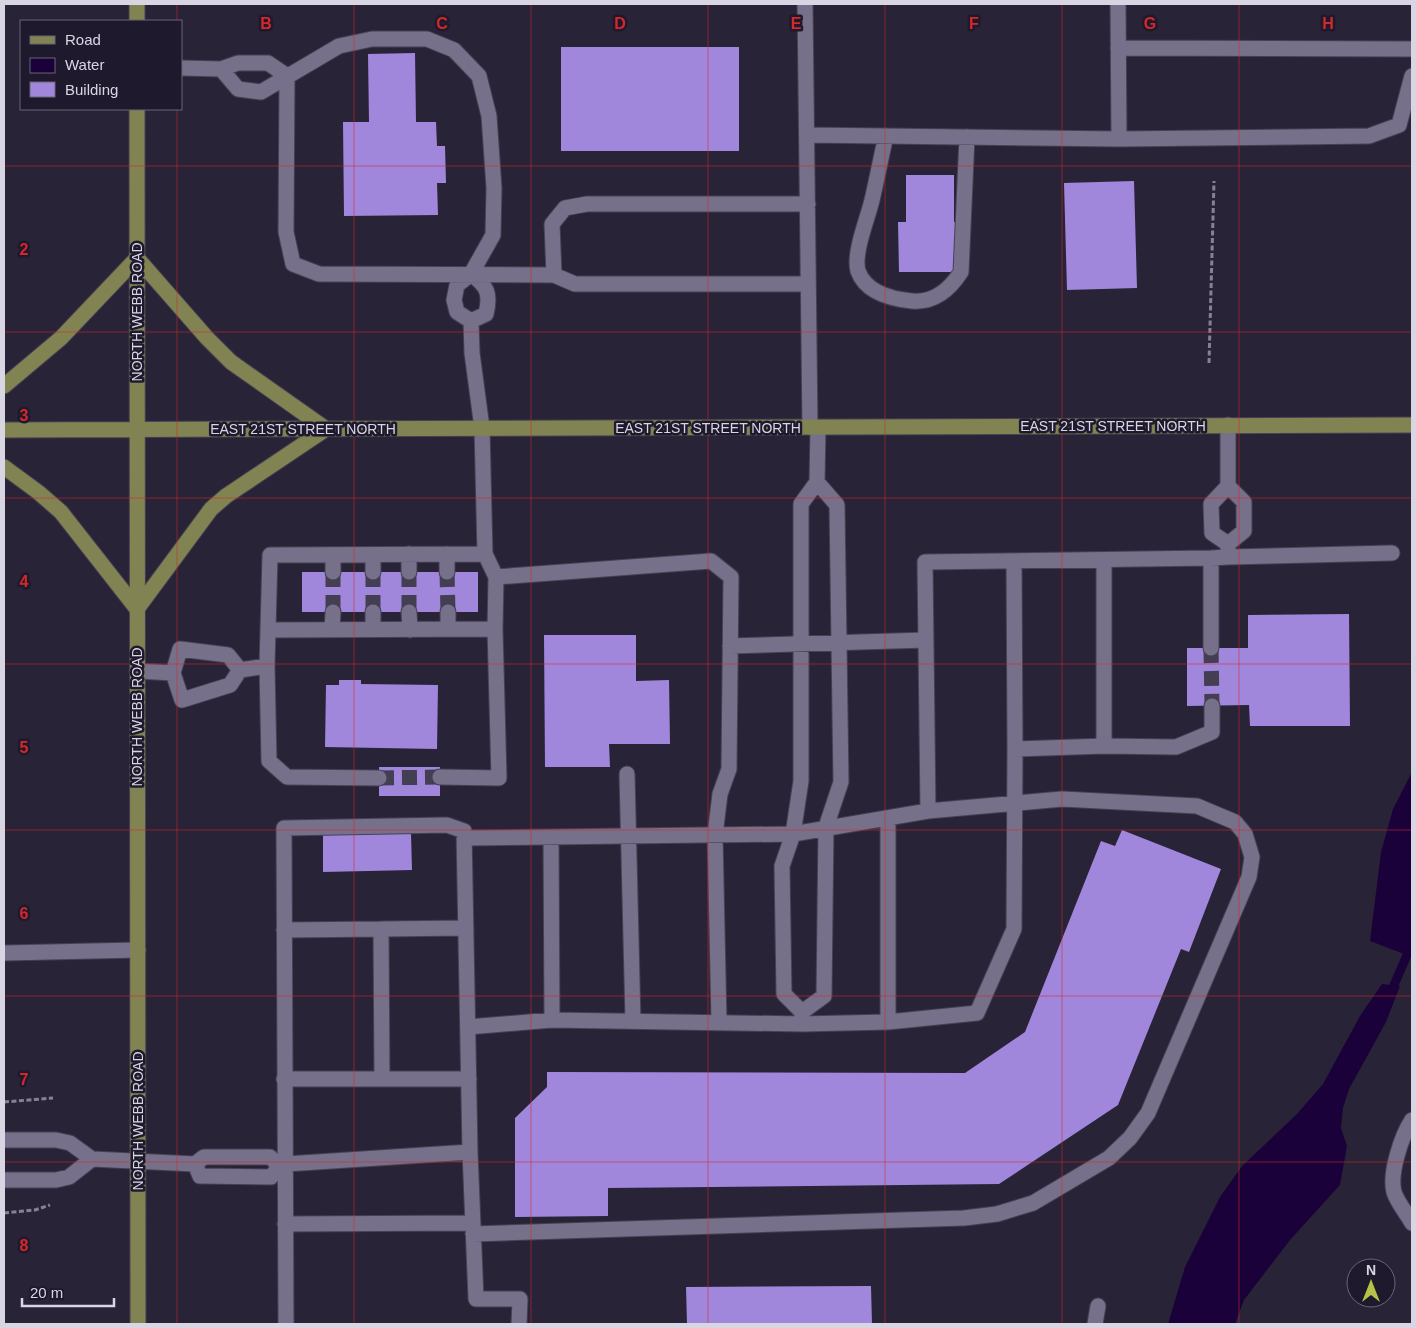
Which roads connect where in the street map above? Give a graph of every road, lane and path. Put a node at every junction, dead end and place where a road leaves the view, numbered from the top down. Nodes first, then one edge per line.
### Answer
1 (137, 4) edge
2 (805, 4) edge
3 (1118, 4) edge
4 (137, 20) edge
5 (1118, 48) junction
6 (1412, 49) edge
7 (182, 68) edge
8 (221, 69) junction
9 (287, 76) junction
10 (1412, 76) edge
11 (137, 110) edge
12 (807, 135) junction
13 (886, 136) junction
14 (967, 137) junction
15 (1119, 139) junction
16 (1214, 181) dead end
17 (808, 204) junction
18 (137, 258) junction
19 (471, 274) junction
20 (554, 275) junction
21 (808, 284) junction
22 (471, 321) junction
23 (1209, 363) dead end
24 (4, 386) edge
25 (1228, 425) junction
26 (1412, 425) edge
27 (482, 428) junction
28 (814, 428) junction
29 (326, 429) junction
30 (4, 430) edge
31 (137, 430) junction
32 (4, 468) edge
33 (817, 482) junction
34 (1228, 486) junction
35 (1228, 550) junction
36 (1392, 553) dead end
37 (409, 554) junction
38 (447, 554) junction
39 (485, 554) junction
40 (333, 555) junction
41 (373, 555) junction
42 (1211, 558) junction
43 (1104, 560) junction
44 (1014, 561) junction
45 (333, 572) tunnel mouth
46 (373, 572) tunnel mouth
47 (409, 572) tunnel mouth
48 (447, 572) tunnel mouth
49 (496, 577) junction
50 (137, 609) junction
51 (333, 612) tunnel mouth
52 (373, 612) tunnel mouth
53 (410, 612) tunnel mouth
54 (448, 612) tunnel mouth
55 (448, 629) junction
56 (495, 629) junction
57 (268, 630) junction
58 (332, 630) junction
59 (373, 630) junction
60 (410, 630) junction
61 (926, 640) junction
62 (839, 642) junction
63 (801, 644) junction
64 (730, 646) junction
65 (1212, 648) tunnel mouth
66 (268, 666) junction
67 (240, 670) junction
68 (137, 671) junction
69 (173, 673) junction
70 (1212, 706) tunnel mouth
71 (1104, 746) junction
72 (1015, 749) junction
73 (627, 774) dead end
74 (440, 777) tunnel mouth
75 (379, 778) tunnel mouth
76 (1015, 802) junction
77 (928, 811) junction
78 (888, 819) junction
79 (826, 827) junction
80 (793, 834) junction
81 (715, 835) junction
82 (628, 836) junction
83 (551, 837) junction
84 (464, 838) junction
85 (466, 928) junction
86 (381, 929) junction
87 (284, 930) junction
88 (138, 950) junction
89 (4, 953) edge
90 (802, 1018) junction
91 (552, 1020) junction
92 (633, 1021) junction
93 (719, 1022) junction
94 (888, 1022) junction
95 (468, 1027) junction
96 (284, 1079) junction
97 (382, 1079) junction
98 (469, 1079) junction
99 (53, 1098) dead end
100 (4, 1102) edge
101 (1412, 1120) edge
102 (4, 1140) edge
103 (470, 1152) junction
104 (92, 1158) junction
105 (138, 1162) junction
106 (283, 1165) junction
107 (4, 1180) edge
108 (55, 1203) dead end
109 (4, 1213) edge
110 (1412, 1223) edge
111 (285, 1224) junction
112 (473, 1228) junction
113 (1098, 1306) dead end
114 (138, 1324) edge
115 (286, 1324) edge
116 (519, 1324) edge
117 (1095, 1324) edge

1 - 4 main road
2 - 12 lane
3 - 5 lane
5 - 6 lane
5 - 15 lane
7 - 8 lane
8 - 9 lane
8 - 9 lane
9 - 19 lane
9 - 19 lane
10 - 15 lane
11 - 18 main road, NORTH WEBB ROAD
12 - 13 lane
12 - 17 lane
13 - 14 lane
13 - 14 lane
14 - 15 lane
16 - 23 path
17 - 20 lane
17 - 21 lane
18 - 24 main road
18 - 29 main road
18 - 31 main road, NORTH WEBB ROAD
19 - 20 lane
19 - 22 lane
19 - 22 lane
20 - 21 lane
21 - 28 lane
22 - 27 lane
25 - 26 main road, EAST 21ST STREET NORTH
25 - 28 main road, EAST 21ST STREET NORTH
25 - 34 lane
27 - 28 main road, EAST 21ST STREET NORTH
27 - 29 main road, EAST 21ST STREET NORTH
27 - 39 lane
28 - 33 lane
29 - 31 main road, EAST 21ST STREET NORTH
29 - 50 main road
30 - 31 main road, EAST 21ST STREET NORTH
31 - 50 main road, NORTH WEBB ROAD
32 - 50 main road
33 - 62 lane
33 - 63 lane
34 - 35 lane
34 - 35 lane
35 - 36 lane
35 - 42 lane
37 - 38 lane
37 - 41 lane
37 - 47 lane
38 - 39 lane
38 - 48 lane
39 - 49 lane
40 - 41 lane
40 - 45 lane
40 - 57 lane
41 - 46 lane
42 - 43 lane
42 - 65 lane
43 - 44 lane
43 - 71 lane
44 - 61 lane
44 - 72 lane
49 - 56 lane
49 - 64 lane
50 - 68 main road, NORTH WEBB ROAD
51 - 58 lane
52 - 59 lane
53 - 60 lane
54 - 55 lane
55 - 56 lane
55 - 60 lane
56 - 74 lane
57 - 58 lane
57 - 66 lane
58 - 59 lane
59 - 60 lane
61 - 62 lane
61 - 77 lane
62 - 63 lane
62 - 79 lane
63 - 64 lane
63 - 80 lane
64 - 81 lane
66 - 67 lane
66 - 75 lane
67 - 69 lane
67 - 69 lane
68 - 69 lane
68 - 88 main road, NORTH WEBB ROAD
70 - 71 lane
71 - 72 lane
72 - 76 lane
73 - 82 lane
76 - 77 lane
76 - 94 lane
76 - 112 lane
77 - 78 lane
78 - 79 lane
78 - 94 lane
79 - 80 lane
79 - 90 lane
80 - 81 lane
80 - 90 lane
81 - 82 lane
81 - 93 lane
82 - 83 lane
82 - 92 lane
83 - 84 lane
83 - 91 lane
84 - 85 lane
84 - 87 lane
85 - 86 lane
85 - 95 lane
86 - 87 lane
86 - 97 lane
87 - 96 lane
88 - 89 lane
88 - 105 main road, NORTH WEBB ROAD
90 - 93 lane
90 - 94 lane
91 - 92 lane
91 - 95 lane
92 - 93 lane
95 - 98 lane
96 - 97 lane
96 - 106 lane
97 - 98 lane
98 - 103 lane
99 - 100 path
101 - 110 lane
102 - 104 lane
103 - 106 lane
103 - 112 lane
104 - 105 lane
104 - 107 lane
105 - 106 lane
105 - 114 main road, NORTH WEBB ROAD
106 - 111 lane
108 - 109 path
111 - 112 lane
111 - 115 lane
112 - 116 lane
113 - 117 lane

